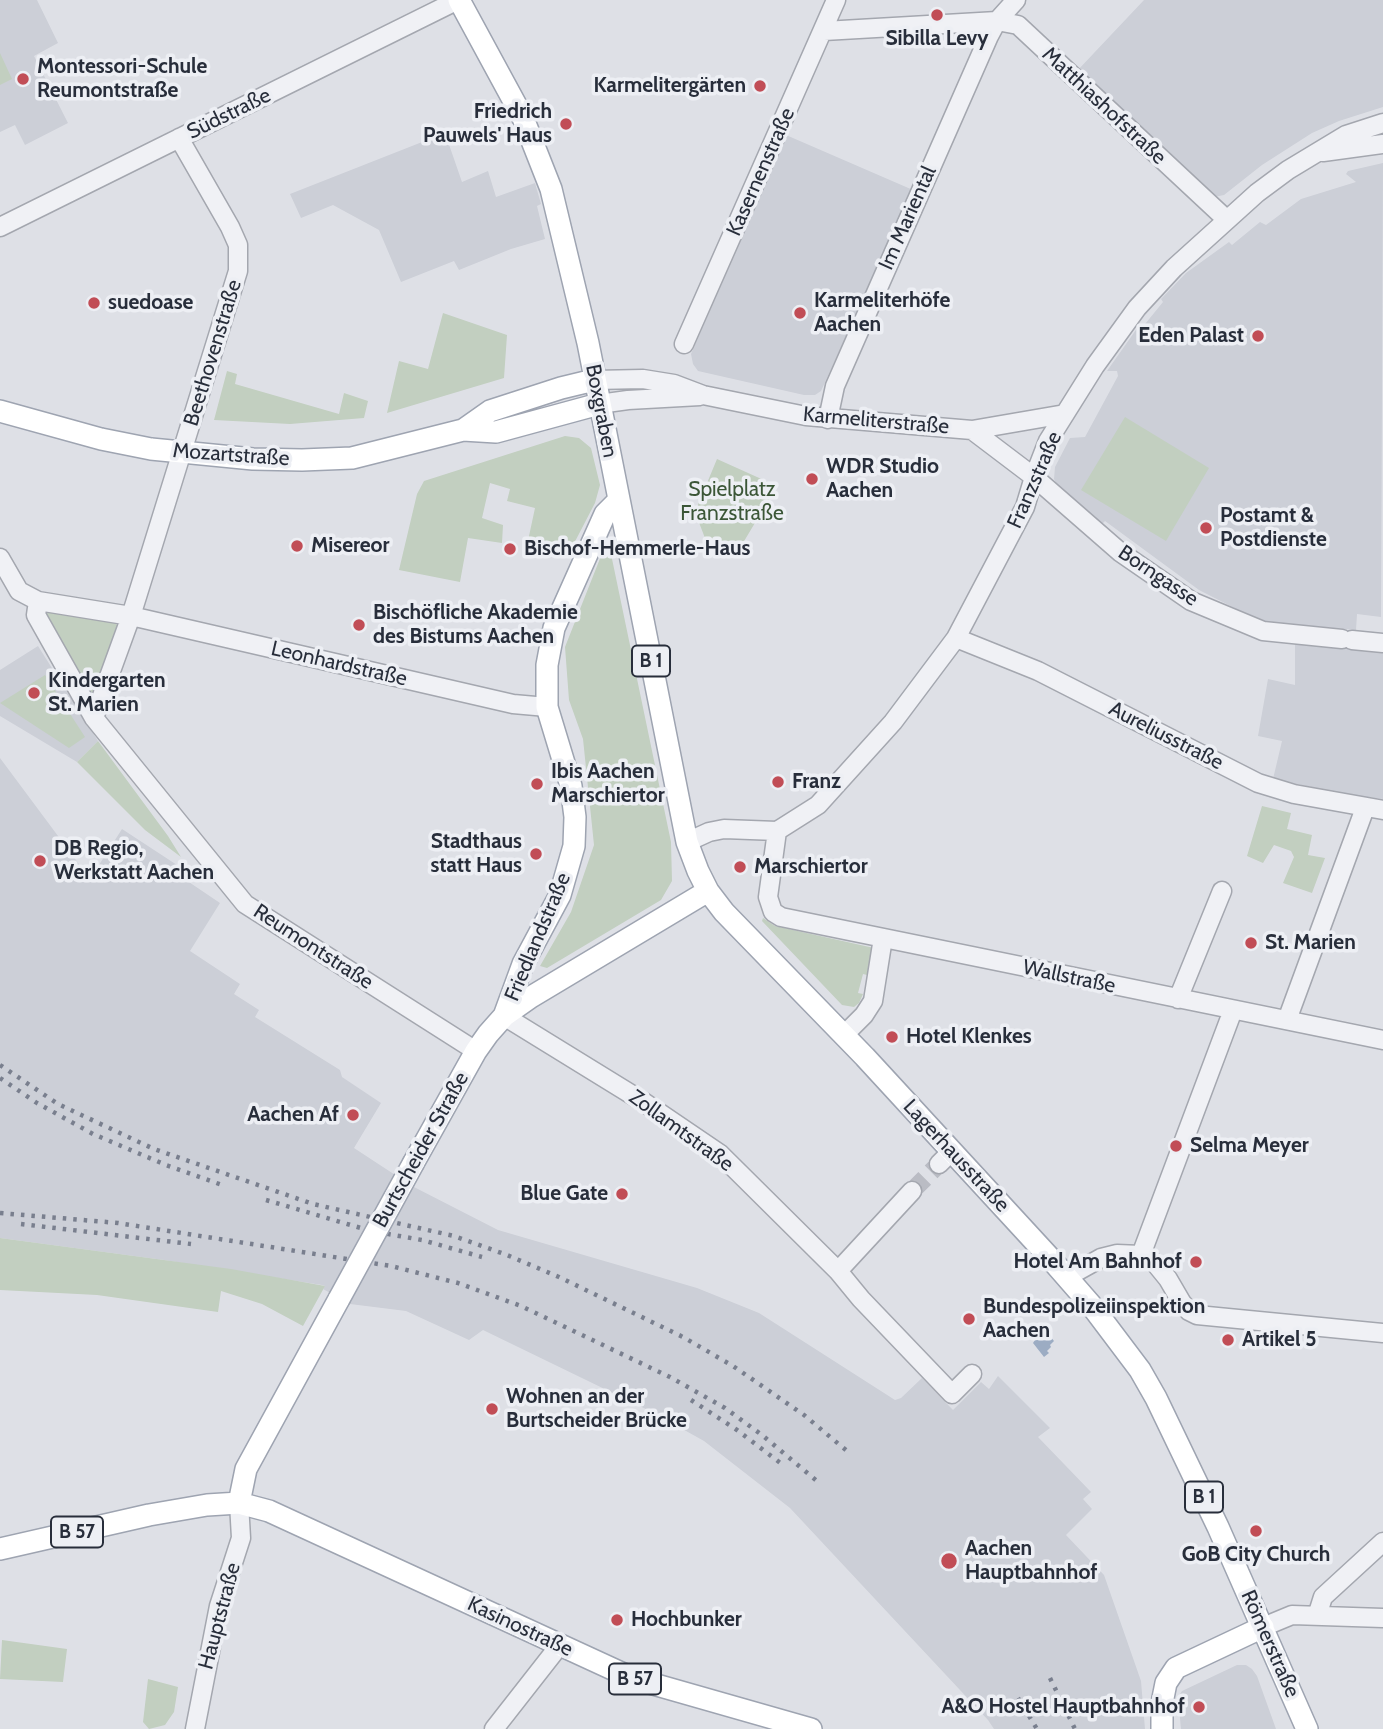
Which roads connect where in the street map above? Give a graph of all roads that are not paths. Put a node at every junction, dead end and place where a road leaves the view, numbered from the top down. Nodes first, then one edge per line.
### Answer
1 (459, 0) edge
2 (836, 0) edge
3 (1016, 0) edge
4 (997, 21) junction
5 (824, 31) junction
6 (1383, 123) edge
7 (179, 138) junction
8 (1383, 144) edge
9 (1319, 152) junction
10 (1227, 220) junction
11 (0, 227) edge
12 (684, 344) dead end
13 (594, 380) junction
14 (703, 395) junction
15 (599, 404) junction
16 (0, 411) edge
17 (1065, 414) junction
18 (828, 419) junction
19 (463, 430) junction
20 (972, 430) junction
21 (183, 453) junction
22 (1034, 477) junction
23 (618, 501) junction
24 (0, 558) edge
25 (38, 601) junction
26 (131, 616) junction
27 (956, 638) junction
28 (1383, 643) edge
29 (547, 707) junction
30 (94, 718) junction
31 (1374, 809) edge
32 (777, 831) junction
33 (687, 842) junction
34 (708, 891) junction
35 (1222, 891) dead end
36 (883, 938) junction
37 (1178, 999) junction
38 (1233, 1010) junction
39 (504, 1016) junction
40 (1287, 1020) junction
41 (844, 1035) junction
42 (1383, 1040) edge
43 (476, 1051) junction
44 (912, 1191) tunnel mouth
45 (1141, 1255) junction
46 (838, 1271) junction
47 (1067, 1277) junction
48 (1383, 1333) edge
49 (972, 1374) dead end
50 (239, 1503) junction
51 (1383, 1542) edge
52 (0, 1549) edge
53 (1317, 1616) junction
54 (1383, 1618) edge
55 (1263, 1627) junction
56 (559, 1646) junction
57 (195, 1729) edge
58 (494, 1729) edge
59 (811, 1729) edge
60 (1162, 1729) edge
61 (1307, 1729) edge

1 - 7 street, Südstraße
1 - 13 main road, Boxgraben / B 1
2 - 5 street, Kasernenstraße
3 - 4 street
4 - 5 street
4 - 10 street, Matthiashofstraße
4 - 18 street, Im Mariental
5 - 12 street, Kasernenstraße
6 - 9 street, Franzstraße
7 - 11 street, Südstraße
7 - 21 street, Beethovenstraße
8 - 9 street, Franzstraße
9 - 10 street, Franzstraße
10 - 17 street, Franzstraße
13 - 14 street, Karmeliterstraße
13 - 15 main road, Boxgraben / B 1
13 - 19 main road, Mozartstraße
14 - 15 street, Karmeliterstraße
14 - 18 street, Karmeliterstraße
15 - 19 main road, Mozartstraße
15 - 23 main road, Boxgraben / B 1
16 - 21 main road, Mozartstraße
17 - 20 street
17 - 22 street, Franzstraße
18 - 20 street, Karmeliterstraße
19 - 21 main road, Mozartstraße
20 - 22 street, Karmeliterstraße
21 - 26 street, Beethovenstraße
22 - 27 street, Franzstraße
22 - 28 street, Borngasse
23 - 29 main road, Friedlandstraße
23 - 33 main road, Boxgraben / B 1
24 - 25 street
25 - 26 street, Leonhardstraße
25 - 30 street, Reumontstraße
26 - 29 street, Leonhardstraße
26 - 30 street, Beethovenstraße
27 - 31 street, Aureliusstraße
27 - 32 street, Franzstraße
29 - 39 main road, Friedlandstraße
30 - 43 street, Reumontstraße
31 - 40 street
32 - 33 street
32 - 36 street, Wallstraße
33 - 34 main road, Lagerhausstraße / B 1
34 - 39 main road, Burtscheider Straße
34 - 41 main road, Lagerhausstraße / B 1
35 - 37 street
36 - 37 street, Wallstraße
36 - 41 street
37 - 38 street, Wallstraße
38 - 40 street, Wallstraße
38 - 45 street
39 - 43 main road, Burtscheider Straße
39 - 46 street, Zollamtstraße
40 - 42 street, Wallstraße
41 - 47 main road, Lagerhausstraße / B 1
43 - 50 main road, Burtscheider Straße, bridge
44 - 46 street
45 - 47 street
45 - 48 street
46 - 49 street, Zollamtstraße
47 - 55 main road, Römerstraße / B 1
50 - 52 main road, B 57
50 - 56 main road, Kasinostraße / B 57
50 - 57 street, Hauptstraße
51 - 53 street
53 - 54 street
53 - 55 street
55 - 60 main road
55 - 61 main road, Römerstraße / B 1
56 - 58 street
56 - 59 main road, Kasinostraße / B 57

